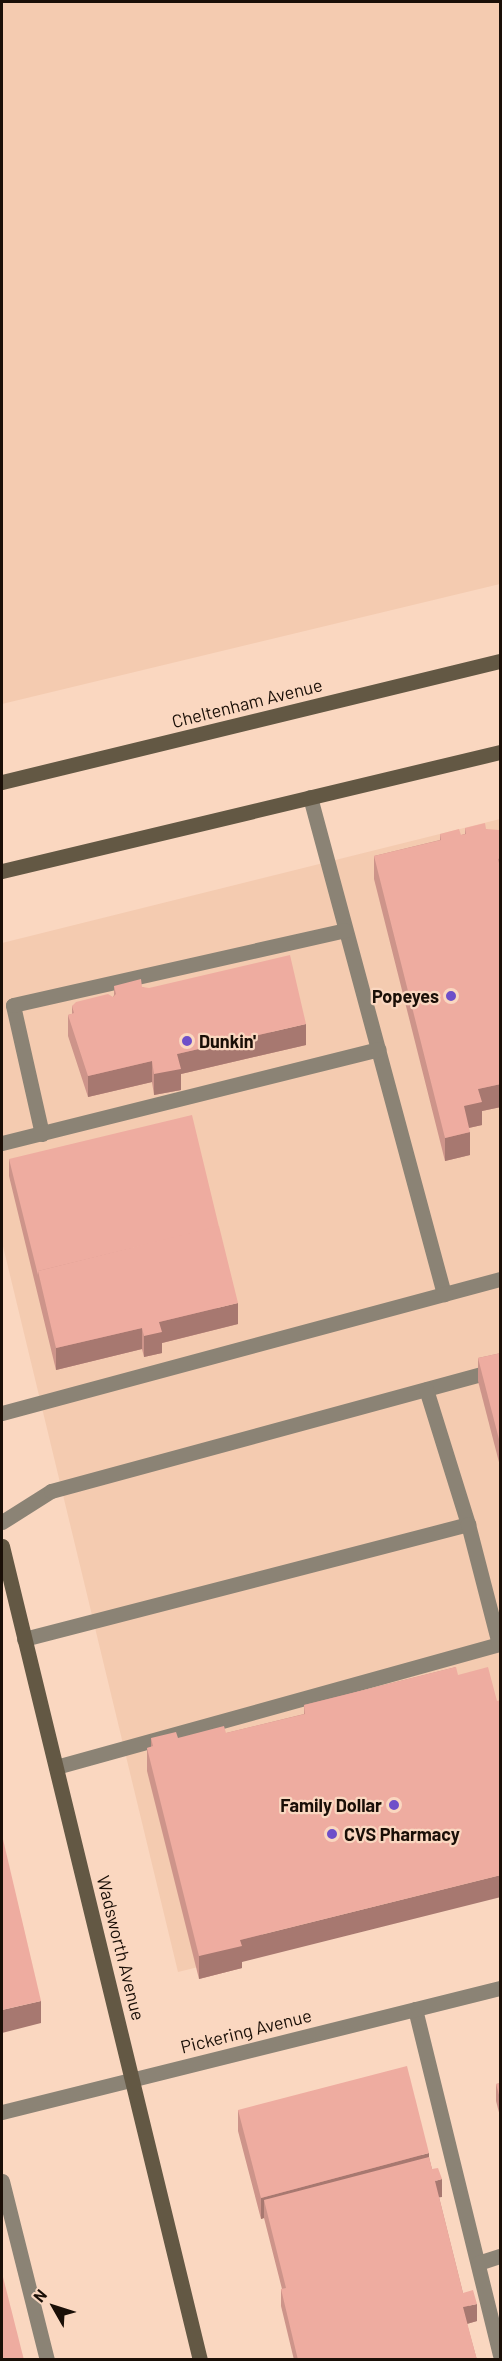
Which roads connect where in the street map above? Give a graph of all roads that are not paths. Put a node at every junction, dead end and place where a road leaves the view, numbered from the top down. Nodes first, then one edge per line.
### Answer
1 (501, 661) edge
2 (501, 752) edge
3 (2, 782) edge
4 (310, 797) junction
5 (2, 872) edge
6 (345, 930) junction
7 (378, 1049) junction
8 (42, 1134) junction
9 (2, 1143) edge
10 (501, 1279) edge
11 (444, 1294) junction
12 (501, 1369) edge
13 (426, 1389) junction
14 (2, 1413) edge
15 (2, 1522) edge
16 (468, 1524) junction
17 (2, 1546) edge
18 (24, 1640) junction
19 (56, 1767) junction
20 (501, 1988) edge
21 (415, 2009) junction
22 (133, 2079) junction
23 (2, 2112) edge
24 (2, 2181) edge
25 (501, 2256) edge
26 (478, 2263) junction
27 (500, 2348) edge
28 (47, 2360) edge
29 (200, 2360) edge

1 - 3 main road, Cheltenham Avenue
2 - 4 main road
4 - 5 main road
4 - 6 street
6 - 7 street
6 - 8 street
7 - 8 street
7 - 11 street
8 - 9 street
10 - 11 street
11 - 14 street
12 - 13 street
13 - 15 street
13 - 16 street
16 - 18 street
16 - 19 street
17 - 18 main road, Wadsworth Avenue
18 - 19 main road, Wadsworth Avenue
19 - 22 main road, Wadsworth Avenue
20 - 21 street, Pickering Avenue
21 - 22 street, Pickering Avenue
21 - 26 street
22 - 23 street, Pickering Avenue
22 - 29 main road, Wadsworth Avenue
24 - 28 street
25 - 26 street
26 - 27 street

